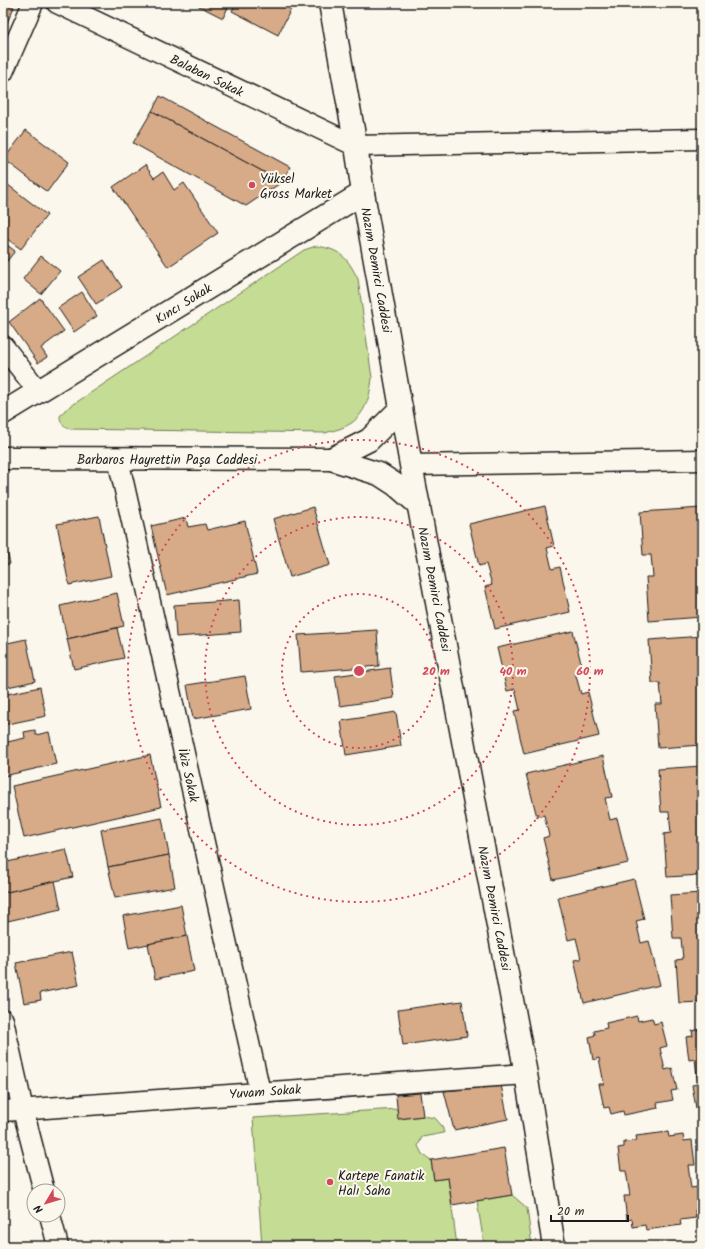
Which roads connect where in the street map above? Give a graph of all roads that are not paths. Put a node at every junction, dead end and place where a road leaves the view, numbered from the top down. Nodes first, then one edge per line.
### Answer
1 (33, 3) edge
2 (57, 3) edge
3 (330, 3) edge
4 (3, 72) edge
5 (702, 139) edge
6 (356, 146) junction
7 (363, 192) junction
8 (3, 346) edge
9 (39, 392) junction
10 (401, 408) junction
11 (3, 413) edge
12 (3, 458) edge
13 (118, 459) junction
14 (331, 459) junction
15 (702, 460) edge
16 (411, 465) junction
17 (419, 505) junction
18 (3, 1020) edge
19 (526, 1074) junction
20 (260, 1092) junction
21 (23, 1110) junction
22 (3, 1111) edge
23 (42, 1183) edge
24 (52, 1223) edge
25 (58, 1246) edge
26 (554, 1246) edge

1 - 4 street
2 - 6 street, Balaban Sokak
3 - 6 main road, Nazım Demirci Caddesi
5 - 6 street
6 - 7 main road, Nazım Demirci Caddesi
7 - 9 main road, Kıncı Sokak
7 - 10 main road, Nazım Demirci Caddesi
8 - 9 street
9 - 11 main road, Kıncı Sokak
10 - 14 main road
10 - 16 main road, Nazım Demirci Caddesi
12 - 13 main road, Barbaros Hayrettin Paşa Caddesi
13 - 14 main road, Barbaros Hayrettin Paşa Caddesi
13 - 20 street, İkiz Sokak
14 - 17 main road
15 - 16 street
16 - 17 main road, Nazım Demirci Caddesi
17 - 19 main road, Nazım Demirci Caddesi
18 - 21 street
19 - 20 street, Yuvam Sokak
19 - 26 main road, Nazım Demirci Caddesi
20 - 21 street, Yuvam Sokak
21 - 22 street, Yuvam Sokak
21 - 23 street
24 - 25 street

